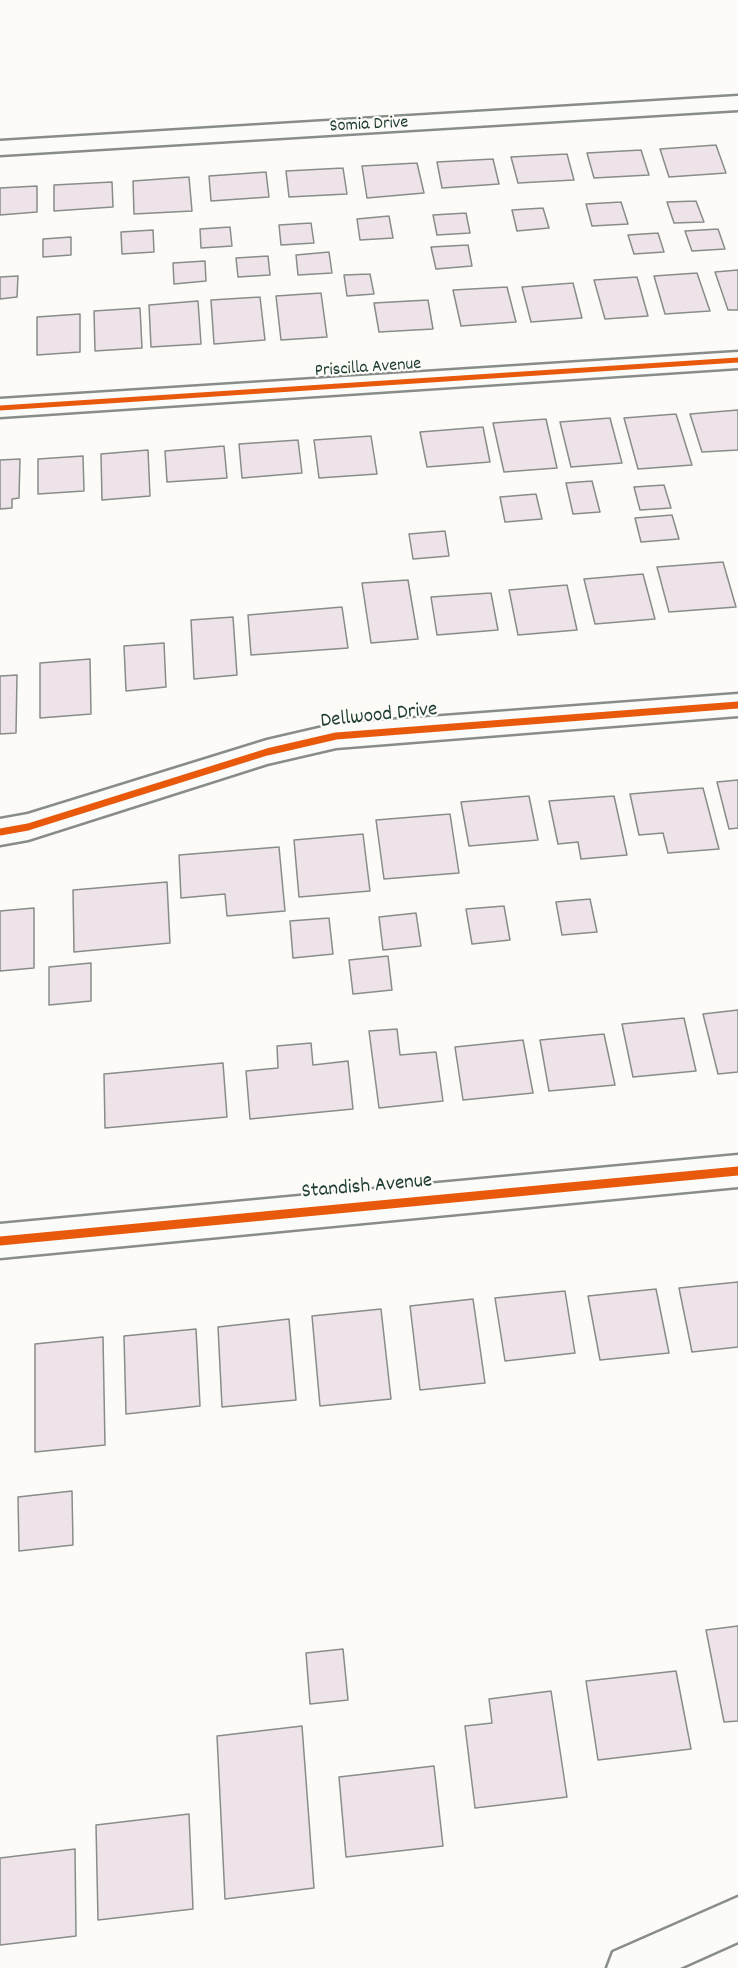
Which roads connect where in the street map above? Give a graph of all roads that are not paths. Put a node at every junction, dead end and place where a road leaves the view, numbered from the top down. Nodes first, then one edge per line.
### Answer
1 (738, 104) edge
2 (0, 148) edge
3 (738, 360) edge
4 (0, 408) edge
5 (738, 705) edge
6 (0, 832) edge
7 (738, 1171) edge
8 (0, 1241) edge
9 (738, 1919) edge
10 (629, 1968) edge

1 - 2 street, Somia Drive
3 - 4 street, Priscilla Avenue
5 - 6 street, Dellwood Drive
7 - 8 street, Standish Avenue
9 - 10 street

